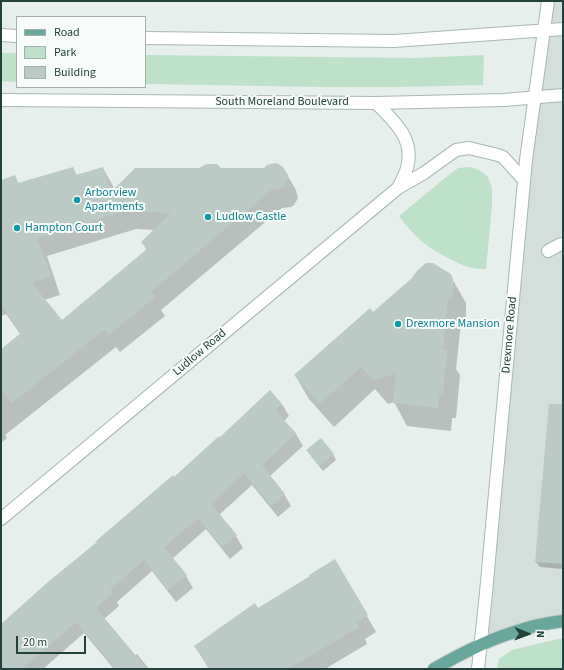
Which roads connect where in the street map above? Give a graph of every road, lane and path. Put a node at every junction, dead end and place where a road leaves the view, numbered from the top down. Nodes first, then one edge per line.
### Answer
1 (548, 1) edge
2 (563, 29) edge
3 (545, 30) junction
4 (1, 35) edge
5 (16, 36) edge
6 (146, 38) edge
7 (563, 95) edge
8 (534, 98) junction
9 (1, 100) edge
10 (376, 103) junction
11 (524, 180) junction
12 (398, 188) junction
13 (563, 244) edge
14 (548, 251) dead end
15 (1, 519) edge
16 (563, 621) edge
17 (481, 645) junction
18 (434, 669) edge
19 (478, 669) edge

1 - 3 street, Drexmore Road
2 - 3 street
3 - 6 street
3 - 8 street, Drexmore Road
4 - 5 street
7 - 8 street, South Moreland Boulevard
8 - 10 street, South Moreland Boulevard
8 - 11 street, Drexmore Road
9 - 10 street, South Moreland Boulevard
10 - 12 street, Ludlow Road
11 - 12 street, Ludlow Road
11 - 17 street, Drexmore Road
12 - 15 street, Ludlow Road
13 - 14 street
16 - 17 main road
17 - 18 main road
17 - 19 street, Drexmore Road

